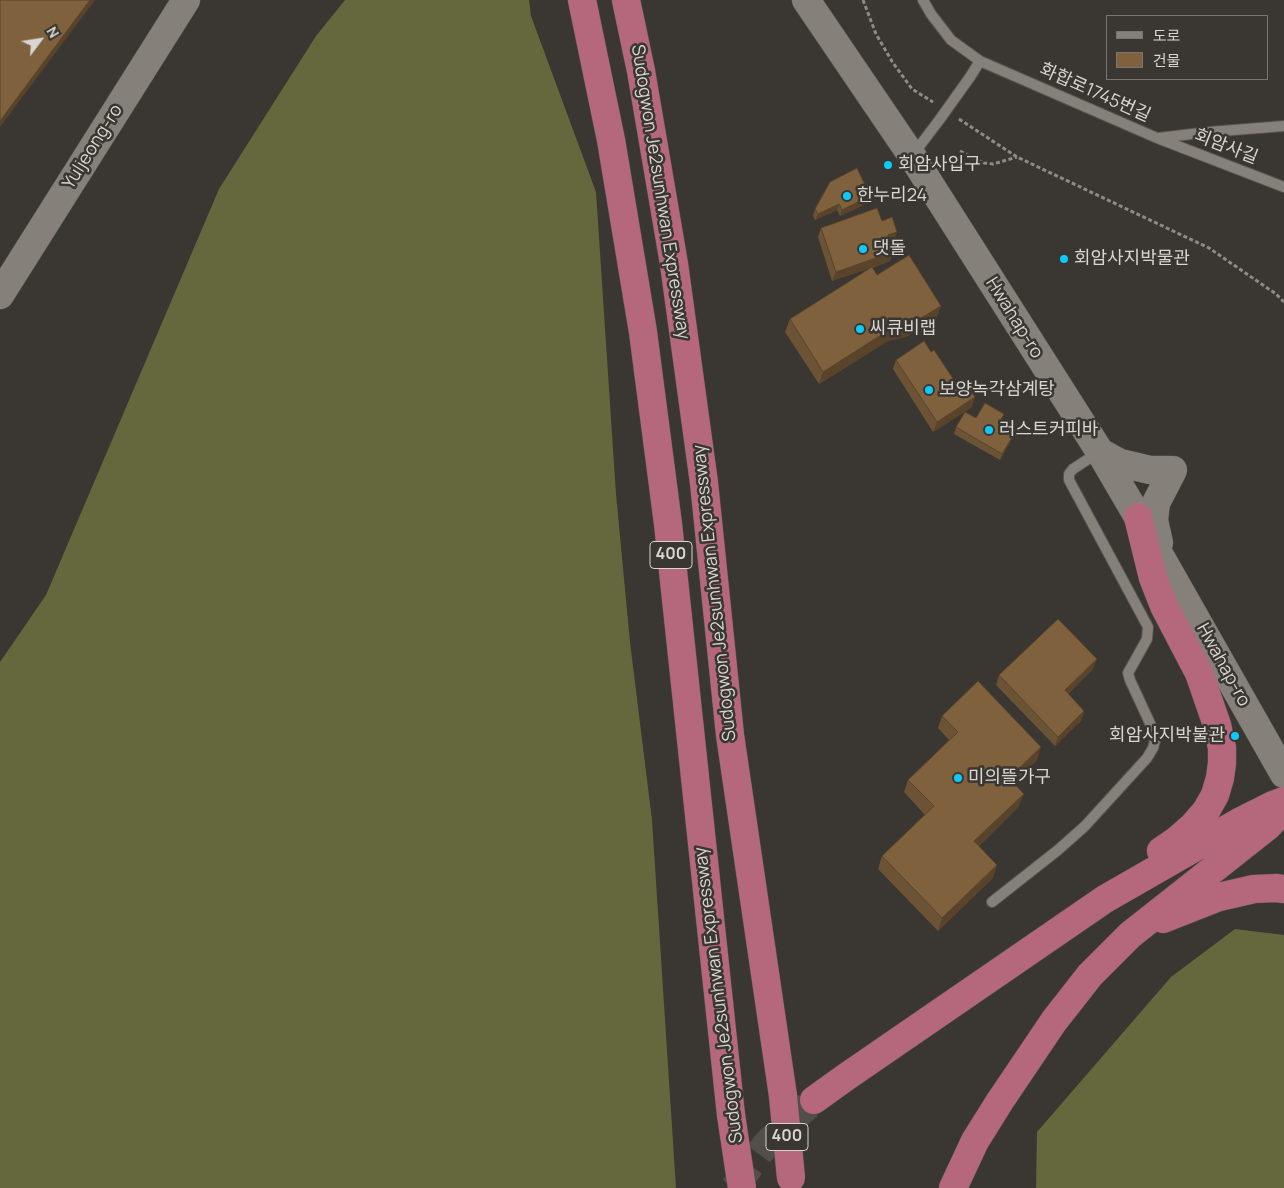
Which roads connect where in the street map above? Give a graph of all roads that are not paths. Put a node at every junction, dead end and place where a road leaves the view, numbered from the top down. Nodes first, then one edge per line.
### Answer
1 (186, 0) edge
2 (582, 0) edge
3 (626, 0) edge
4 (806, 0) edge
5 (923, 0) edge
6 (980, 61) junction
7 (1284, 126) edge
8 (1157, 138) junction
9 (912, 156) junction
10 (1284, 187) edge
11 (0, 295) edge
12 (1100, 452) junction
13 (1138, 516) junction
14 (1164, 562) junction
15 (1284, 774) edge
16 (1284, 801) edge
17 (1284, 809) edge
18 (1284, 890) edge
19 (1105, 899) junction
20 (992, 902) dead end
21 (1130, 935) junction
22 (814, 1100) tunnel mouth
23 (791, 1183) edge
24 (742, 1188) edge
25 (953, 1188) edge

1 - 11 main road, Yuljeong-ro
2 - 24 highway, Sudogwon Je2sunhwan Expressway / 400, bridge
3 - 23 highway, Sudogwon Je2sunhwan Expressway / 400, bridge
4 - 9 main road, Hwahap-ro
5 - 6 lane, 화합로1745번길
6 - 8 lane, 화합로1745번길
6 - 9 lane, bridge
7 - 8 lane, 화합로1745번길
8 - 10 lane, 회암사길
9 - 12 main road, Hwahap-ro
12 - 13 main road, Hwahap-ro
12 - 14 main road
12 - 20 lane
13 - 14 main road, Hwahap-ro
13 - 19 highway
14 - 15 main road, Hwahap-ro
16 - 19 highway
17 - 21 highway
18 - 21 highway
19 - 22 highway
21 - 25 highway

